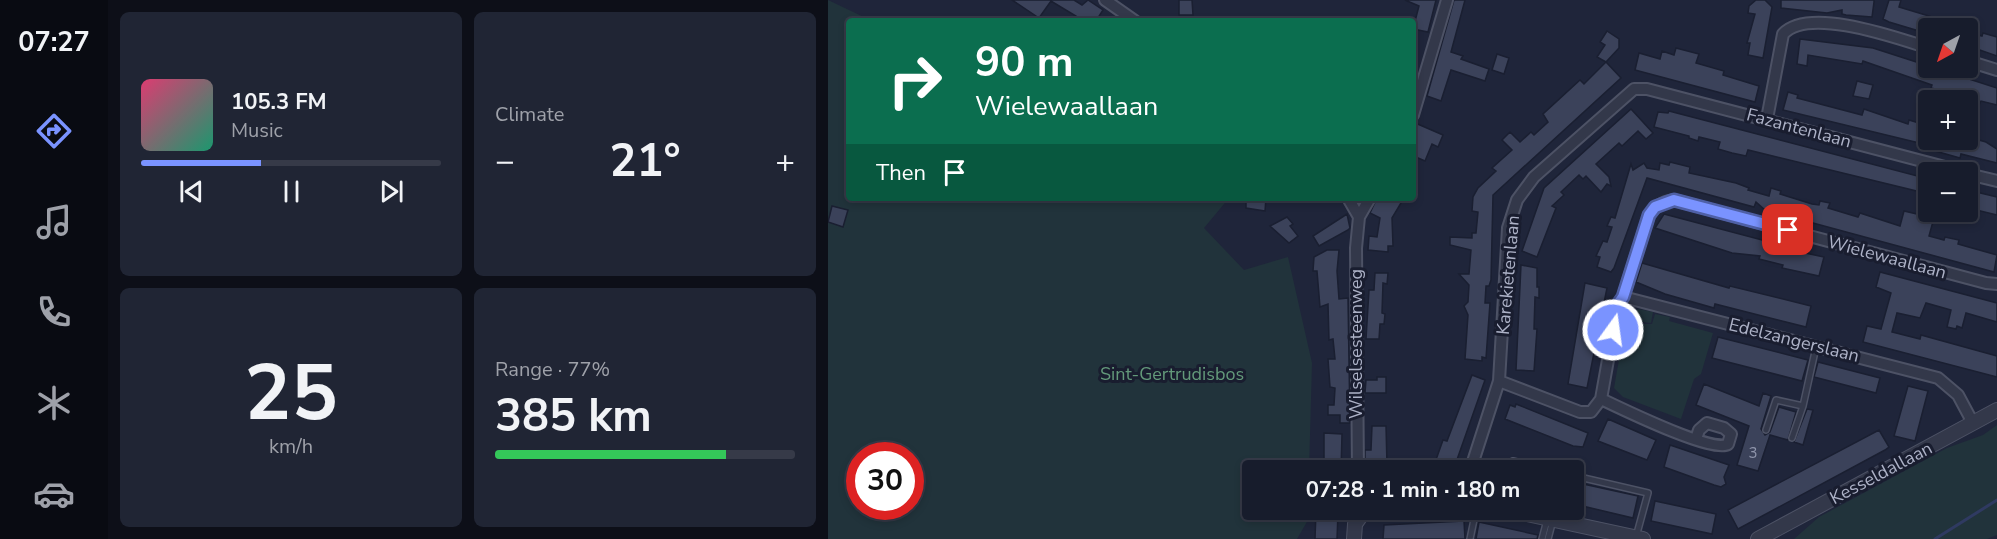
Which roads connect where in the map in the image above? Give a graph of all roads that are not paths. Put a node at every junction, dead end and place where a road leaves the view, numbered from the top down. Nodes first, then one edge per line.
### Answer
1 (1105, 0) edge
2 (1447, 0) edge
3 (1131, 18) edge
4 (1918, 45) edge
5 (1978, 64) edge
6 (1997, 70) edge
7 (1634, 89) joint
8 (1416, 105) edge
9 (1767, 119) junction
10 (1925, 162) edge
11 (1978, 176) edge
12 (1997, 182) edge
13 (1350, 201) edge
14 (1368, 201) edge
15 (1359, 217) junction
16 (1997, 284) edge
17 (1623, 297) junction
18 (1817, 346) junction
19 (1499, 381) junction
20 (1600, 399) junction
21 (1803, 406) junction
22 (1997, 410) edge
23 (1973, 423) junction
24 (1766, 430) dead end
25 (1792, 438) dead end
26 (1696, 439) dead end
27 (1358, 460) edge
28 (1474, 460) edge
29 (1584, 478) edge
30 (1358, 520) edge
31 (1474, 520) edge
32 (1555, 520) edge
33 (1555, 520) edge
34 (1564, 520) edge
35 (1631, 538) edge
36 (1761, 538) edge
37 (1353, 539) edge
38 (1470, 539) edge
39 (1542, 539) edge
40 (1548, 539) edge

1 - 3 street
2 - 8 street
4 - 9 street
5 - 6 street
7 - 9 street, Fazantenlaan
7 - 19 street, Karekietenlaan
9 - 10 street, Fazantenlaan
11 - 12 street, Fazantenlaan
13 - 15 street
14 - 15 street, Wilselsesteenweg
15 - 27 street, Wilselsesteenweg
16 - 17 street, Wielewaallaan
17 - 18 street, Edelzangerslaan
17 - 20 street
18 - 21 lane
18 - 23 street, Edelzangerslaan
19 - 20 street
19 - 28 street, Karekietenlaan
20 - 26 street
21 - 24 lane
21 - 25 lane
22 - 23 street, Kesseldallaan
23 - 36 street, Kesseldallaan
29 - 35 lane
30 - 37 street
31 - 38 lane
32 - 39 lane
33 - 40 lane
34 - 35 street

